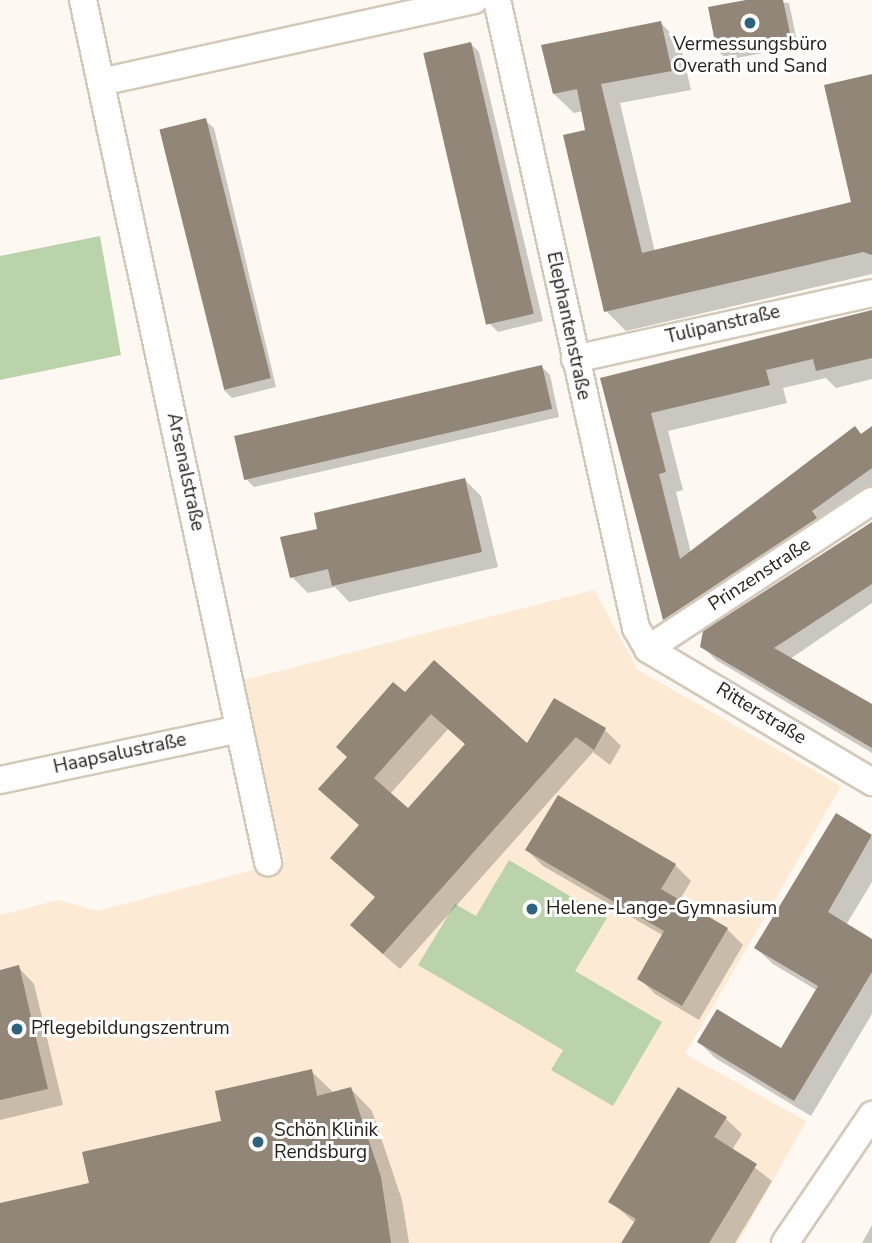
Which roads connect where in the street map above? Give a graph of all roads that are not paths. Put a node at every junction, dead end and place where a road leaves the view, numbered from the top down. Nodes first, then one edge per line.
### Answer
1 (83, 0) edge
2 (474, 0) edge
3 (497, 0) edge
4 (101, 82) junction
5 (872, 293) edge
6 (575, 359) junction
7 (872, 501) edge
8 (649, 649) junction
9 (239, 729) junction
10 (0, 780) edge
11 (872, 782) edge
12 (268, 862) dead end
13 (872, 1115) edge
14 (785, 1243) edge

1 - 4 street, Arsenalstraße
2 - 4 street
3 - 6 street, Elephantenstraße
4 - 9 street, Arsenalstraße
5 - 6 street, Tulipanstraße
6 - 8 street, Elephantenstraße
7 - 8 street, Prinzenstraße
8 - 11 street, Ritterstraße
9 - 10 street, Haapsalustraße
9 - 12 street, Arsenalstraße
13 - 14 street

